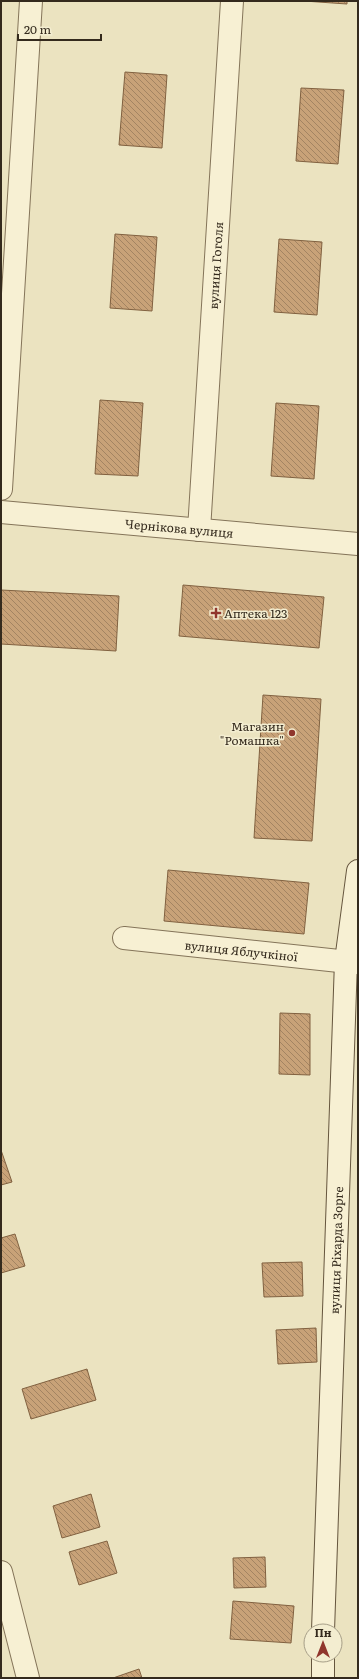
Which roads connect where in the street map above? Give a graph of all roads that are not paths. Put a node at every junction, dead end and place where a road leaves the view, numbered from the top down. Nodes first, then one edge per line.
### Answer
1 (31, 1) edge
2 (232, 1) edge
3 (1, 489) edge
4 (1, 512) edge
5 (199, 530) junction
6 (358, 544) edge
7 (358, 871) edge
8 (124, 938) dead end
9 (352, 962) edge
10 (1, 1572) edge
11 (323, 1623) edge
12 (323, 1663) edge
13 (28, 1678) edge
14 (323, 1678) edge

1 - 3 street
2 - 5 street, вулиця Гоголя
4 - 5 street, Чернікова вулиця
5 - 6 street, Чернікова вулиця
7 - 9 street, вулиця Ріхарда Зорге
8 - 9 street, вулиця Яблучкіної
9 - 11 street, вулиця Ріхарда Зорге
10 - 13 street
12 - 14 street

